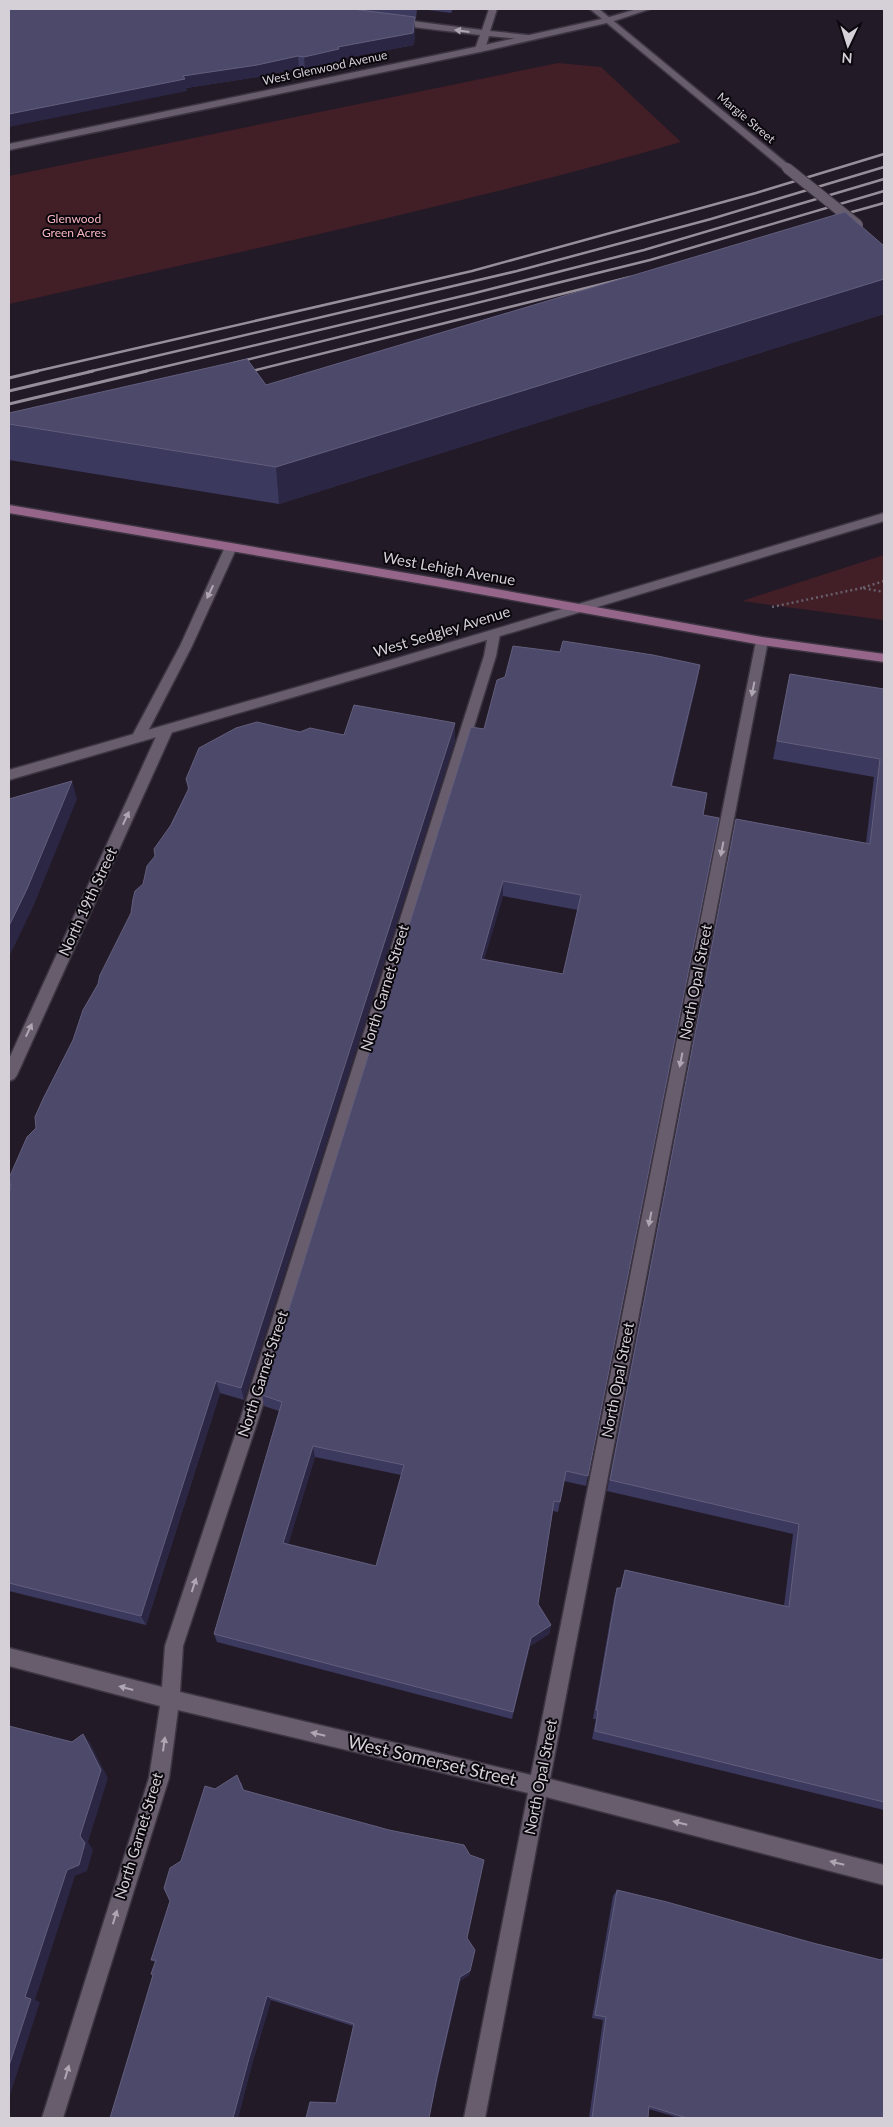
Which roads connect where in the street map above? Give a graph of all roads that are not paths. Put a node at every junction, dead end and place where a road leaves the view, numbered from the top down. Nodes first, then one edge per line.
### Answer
1 (493, 9) edge
2 (594, 9) edge
3 (646, 9) edge
4 (386, 20) edge
5 (608, 20) junction
6 (484, 34) junction
7 (528, 38) junction
8 (480, 49) junction
9 (9, 147) edge
10 (865, 230) edge
11 (9, 510) edge
12 (884, 517) edge
13 (231, 548) junction
14 (580, 608) junction
15 (494, 634) junction
16 (762, 641) junction
17 (884, 658) edge
18 (166, 730) junction
19 (138, 738) junction
20 (9, 775) edge
21 (9, 1075) edge
22 (9, 1657) edge
23 (170, 1699) junction
24 (539, 1786) junction
25 (884, 1875) edge
26 (52, 2118) edge
27 (474, 2118) edge

1 - 6 street
2 - 5 street, Margie Street
3 - 5 street, West Glenwood Avenue
6 -> 4 street
5 - 7 street, West Glenwood Avenue
5 - 10 street, Margie Street, bridge
6 - 7 street
6 - 8 street
7 - 8 street, West Glenwood Avenue
8 - 9 street, West Glenwood Avenue
11 - 13 main road, West Lehigh Avenue
12 - 14 street, West Sedgley Avenue
13 - 14 main road, West Lehigh Avenue
13 -> 19 street
14 - 15 street, West Sedgley Avenue
14 - 16 main road, West Lehigh Avenue
15 - 18 street, West Sedgley Avenue
23 -> 15 street, North Garnet Street
16 - 17 main road, West Lehigh Avenue
16 -> 24 street, North Opal Street
18 - 19 street, West Sedgley Avenue
21 -> 18 street, North 19th Street
19 - 20 street, West Sedgley Avenue
23 -> 22 street, West Somerset Street
24 -> 23 street, West Somerset Street
26 -> 23 street, North Garnet Street
25 -> 24 street, West Somerset Street
24 - 27 street, North Opal Street

